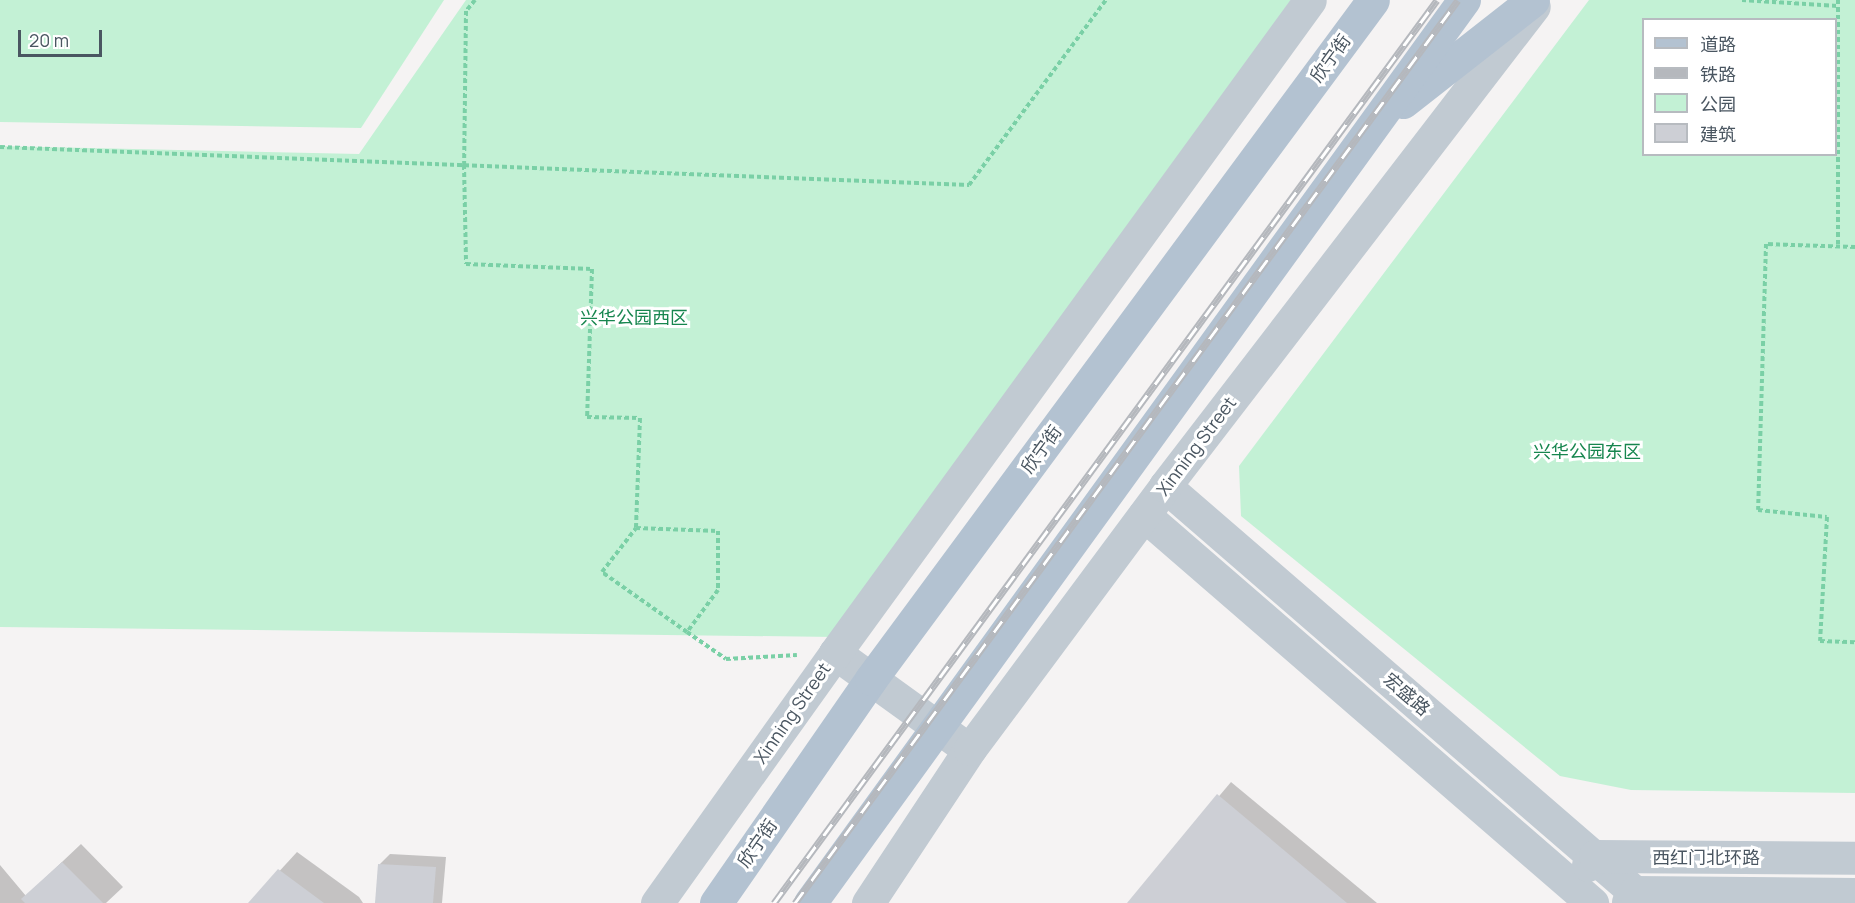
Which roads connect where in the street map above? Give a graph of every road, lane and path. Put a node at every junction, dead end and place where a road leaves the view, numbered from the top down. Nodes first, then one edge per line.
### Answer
1 (475, 0) edge
2 (1106, 0) edge
3 (1310, 0) edge
4 (1373, 0) edge
5 (1464, 0) edge
6 (1533, 0) edge
7 (1539, 0) edge
8 (1742, 0) edge
9 (1838, 0) edge
10 (1838, 6) junction
11 (1373, 126) junction
12 (0, 147) edge
13 (464, 165) junction
14 (1838, 247) junction
15 (1855, 247) edge
16 (1165, 486) junction
17 (1144, 515) junction
18 (636, 528) junction
19 (687, 632) junction
20 (1855, 642) edge
21 (835, 653) junction
22 (871, 679) junction
23 (937, 728) junction
24 (970, 749) junction
25 (1595, 856) junction
26 (1855, 858) edge
27 (1582, 894) edge
28 (1855, 894) edge
29 (1636, 899) edge
30 (657, 903) edge
31 (716, 903) edge
32 (810, 903) edge
33 (868, 903) edge

1 - 13 path
2 - 13 path
3 - 21 street, Xinning Street
4 - 22 main road, 欣宁街
5 - 11 main road
6 - 11 main road
7 - 16 street, Xinning Street
8 - 10 path
9 - 10 path
10 - 14 path
11 - 23 main road
12 - 13 path
13 - 18 path
14 - 15 path
14 - 20 path
16 - 17 street, Xinning Street
16 - 25 street, 宏盛路
17 - 24 street, Xinning Street
17 - 27 street, 宏盛路
18 - 19 path
18 - 19 path
19 - 21 path
21 - 22 street
21 - 30 street, Xinning Street
22 - 23 street
22 - 31 main road, 欣宁街
23 - 24 street
23 - 32 main road
24 - 33 street, Xinning Street
25 - 26 street, 西红门北环路
25 - 27 street
25 - 29 street, 宏盛路
28 - 29 street, 西红门北环路

